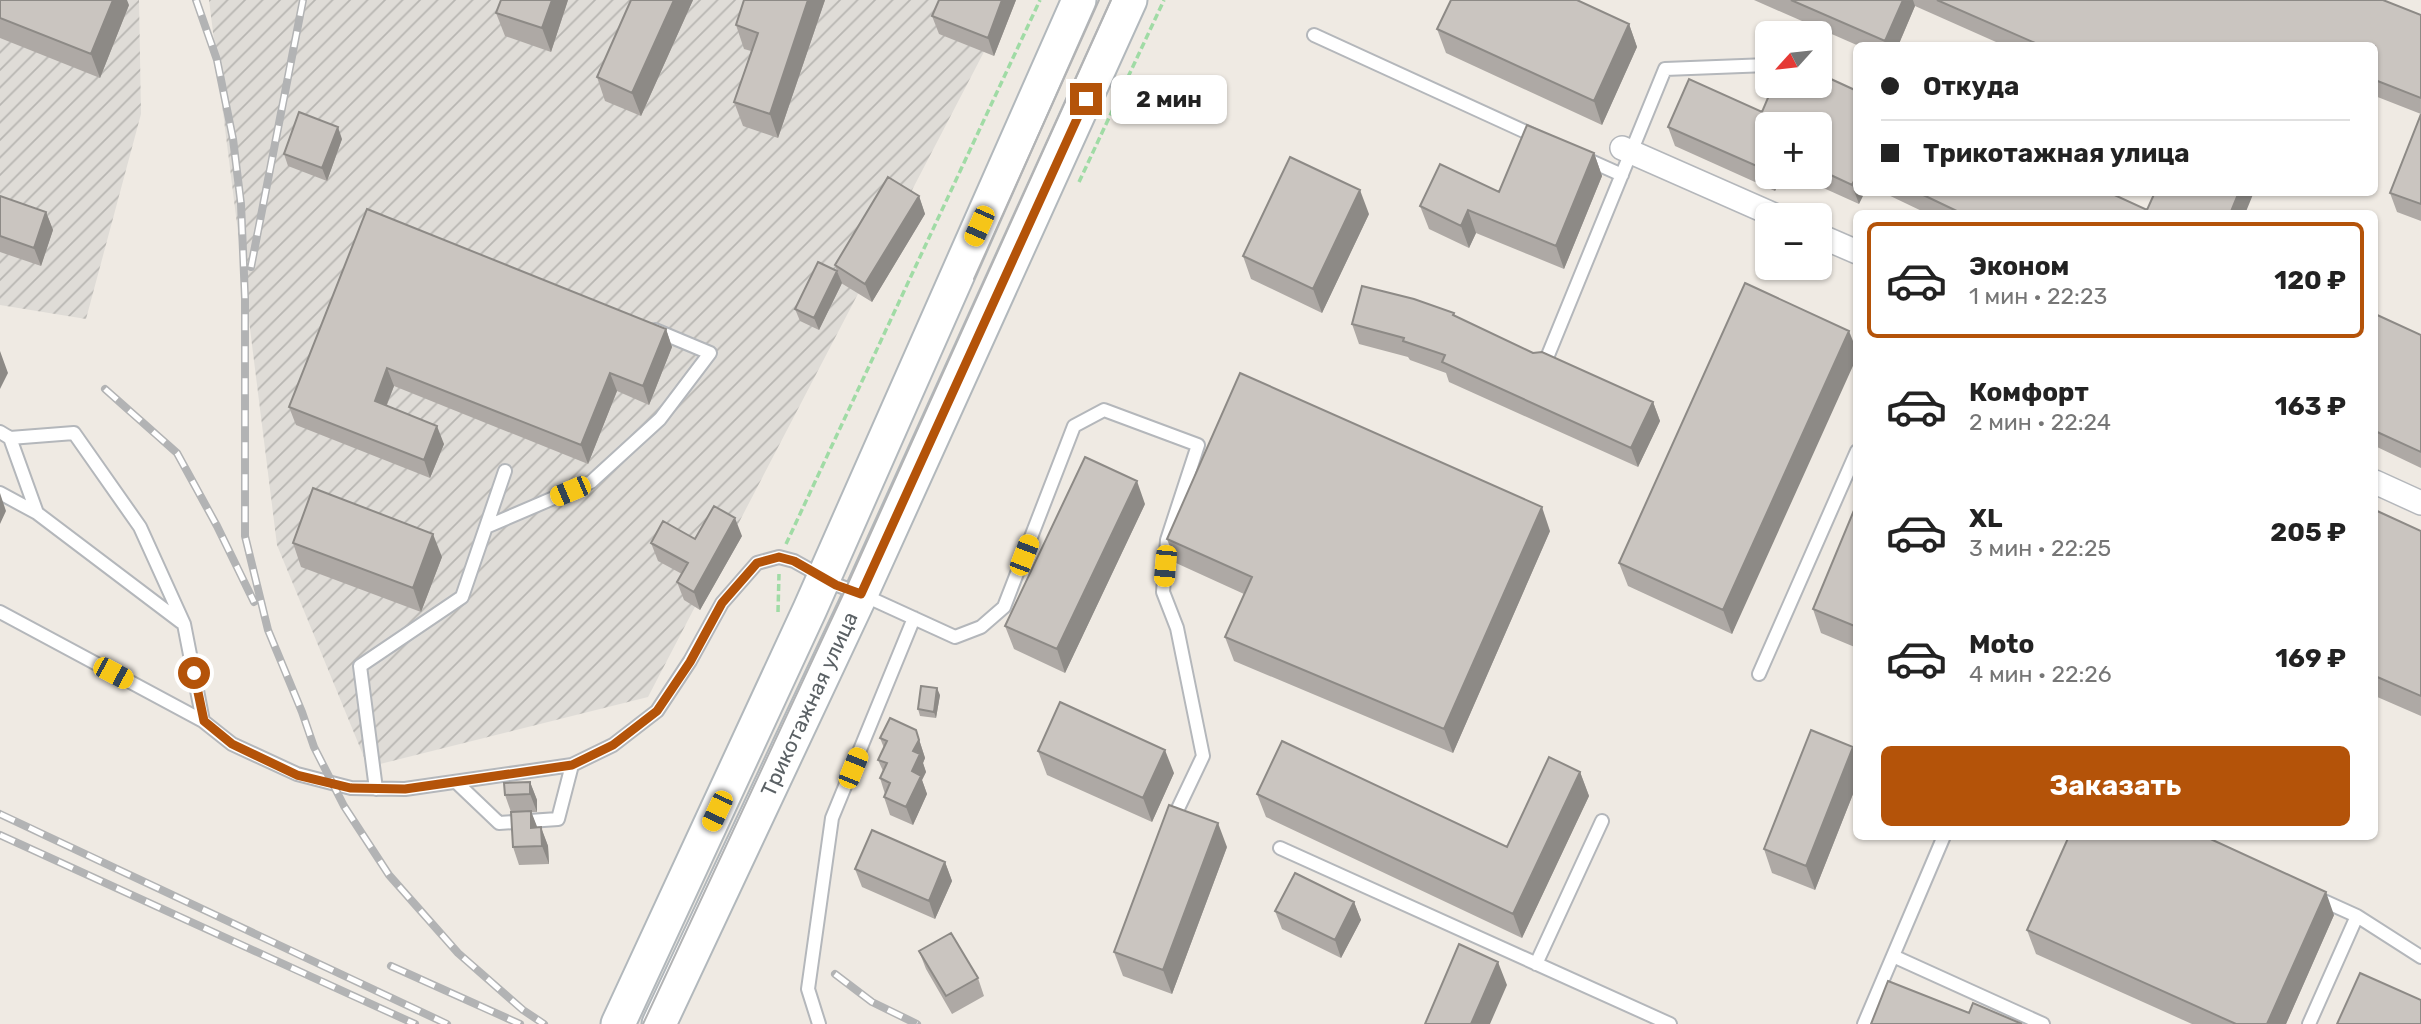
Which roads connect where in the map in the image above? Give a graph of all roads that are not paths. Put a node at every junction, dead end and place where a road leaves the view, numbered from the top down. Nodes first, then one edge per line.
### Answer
1 (1079, 0) edge
2 (1130, 0) edge
3 (1314, 35) dead end
4 (1755, 66) edge
5 (1548, 142) edge
6 (1627, 150) junction
7 (1573, 153) edge
8 (1622, 176) junction
9 (1755, 207) edge
10 (1832, 241) edge
11 (1853, 250) edge
12 (646, 326) edge
13 (1544, 365) edge
14 (5, 435) edge
15 (1853, 460) edge
16 (505, 471) dead end
17 (2378, 483) edge
18 (0, 493) edge
19 (2421, 503) edge
20 (37, 513) junction
21 (486, 527) junction
22 (824, 578) junction
23 (861, 594) junction
24 (0, 612) edge
25 (914, 618) junction
26 (184, 624) junction
27 (1759, 674) dead end
28 (204, 721) junction
29 (572, 765) junction
30 (456, 782) junction
31 (376, 789) junction
32 (1174, 817) edge
33 (1602, 821) dead end
34 (1942, 840) edge
35 (1280, 848) dead end
36 (2307, 893) edge
37 (2357, 916) junction
38 (1893, 956) junction
39 (2421, 957) edge
40 (1536, 964) junction
41 (621, 1018) edge
42 (659, 1024) edge
43 (819, 1024) edge
44 (1670, 1024) edge
45 (1864, 1024) edge
46 (2043, 1024) edge
47 (2309, 1024) edge

1 - 22 main road, Трикотажная улица
2 - 23 main road, Трикотажная улица
3 - 5 lane
4 - 6 lane
6 - 8 lane
6 - 9 street
7 - 8 lane
8 - 13 lane
10 - 11 street
12 - 21 lane
14 - 20 lane
14 - 26 lane
15 - 27 lane
16 - 21 lane
17 - 19 street
18 - 20 lane
20 - 26 lane
21 - 31 lane
22 - 23 lane
22 - 29 lane
22 - 41 main road, Трикотажная улица
23 - 25 lane
23 - 42 main road, Трикотажная улица
24 - 28 lane
25 - 32 lane
25 - 43 lane
26 - 28 lane
28 - 31 lane
29 - 30 lane
29 - 30 lane
30 - 31 lane
33 - 40 lane
34 - 38 lane
35 - 40 lane
36 - 37 lane
37 - 39 lane
37 - 47 lane
38 - 45 lane
38 - 46 lane
40 - 44 lane

